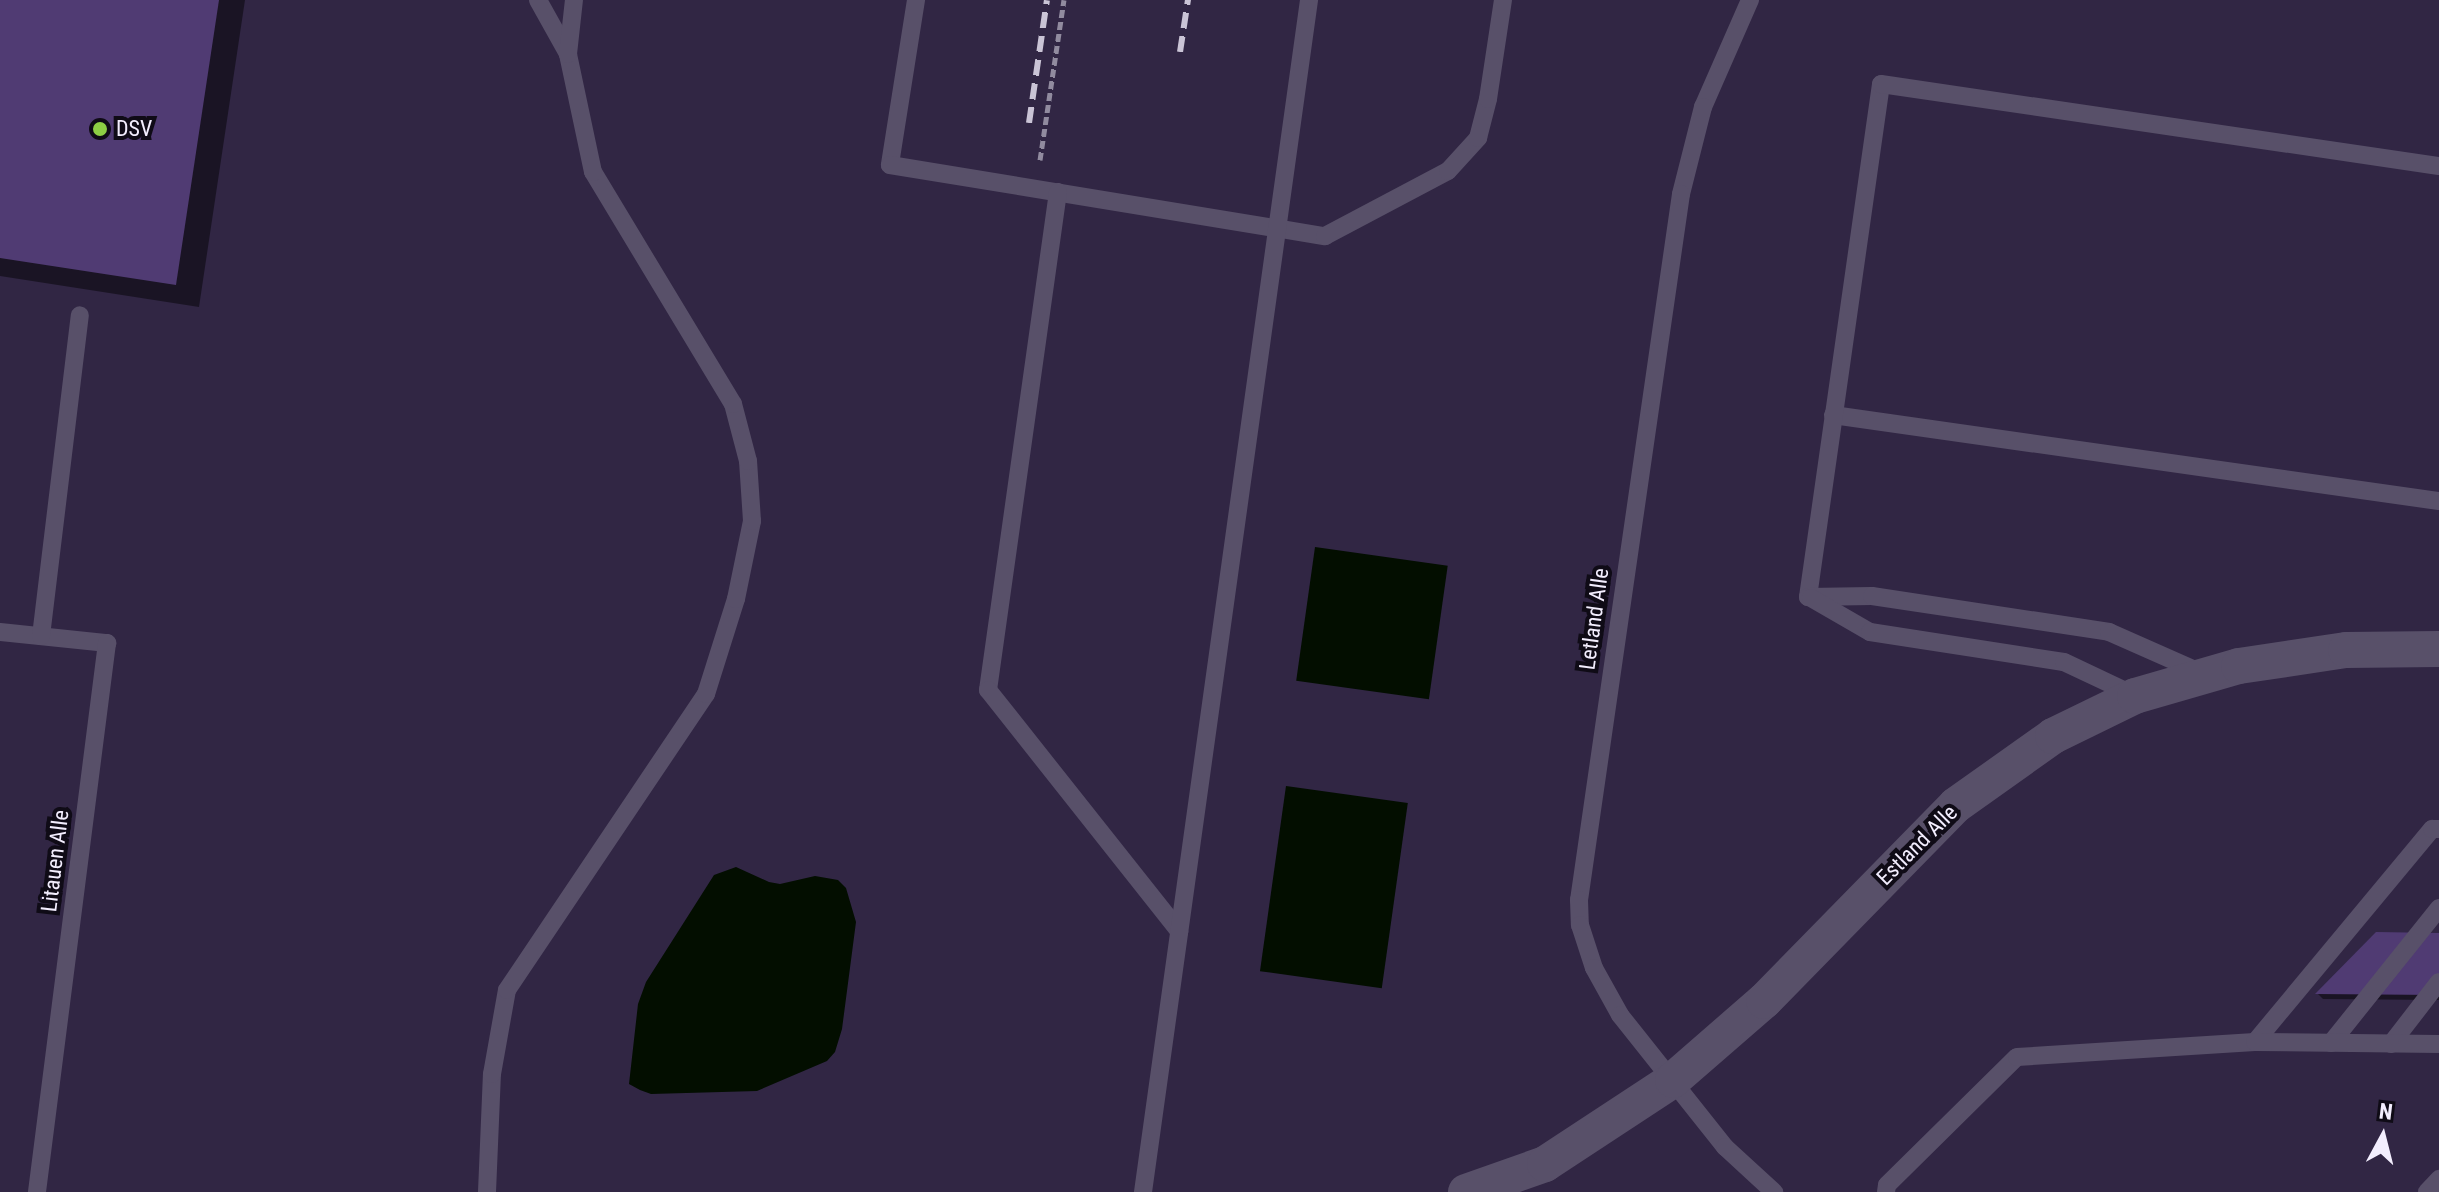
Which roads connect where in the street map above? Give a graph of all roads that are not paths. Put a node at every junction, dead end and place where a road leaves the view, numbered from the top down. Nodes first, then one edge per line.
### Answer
1 (538, 0) edge
2 (574, 0) edge
3 (916, 0) edge
4 (1309, 0) edge
5 (1503, 0) edge
6 (1750, 0) edge
7 (568, 54) junction
8 (2439, 166) edge
9 (1058, 192) junction
10 (1277, 228) junction
11 (80, 315) dead end
12 (1833, 415) junction
13 (2439, 501) edge
14 (1808, 597) junction
15 (0, 632) edge
16 (41, 636) junction
17 (2439, 649) edge
18 (2207, 675) junction
19 (2135, 696) junction
20 (2439, 829) edge
21 (2439, 908) edge
22 (1179, 931) junction
23 (2439, 982) edge
24 (2255, 1042) junction
25 (2331, 1043) junction
26 (2391, 1044) junction
27 (2439, 1044) edge
28 (1673, 1080) junction
29 (2439, 1179) edge
30 (37, 1192) edge
31 (487, 1192) edge
32 (1143, 1192) edge
33 (1466, 1192) edge
34 (1774, 1192) edge
35 (1886, 1192) edge
36 (2427, 1192) edge

1 - 7 lane
2 - 7 lane
3 - 9 lane
4 - 10 lane
5 - 10 lane
6 - 28 lane, Letland Alle
7 - 31 lane
8 - 12 lane
9 - 10 lane
9 - 22 lane
10 - 22 lane
11 - 16 lane
12 - 13 lane
12 - 14 lane
14 - 18 lane
14 - 19 lane
15 - 16 lane, Litauen Alle
16 - 30 lane, Litauen Alle
17 - 18 street, Estland Alle
18 - 19 street, Estland Alle
19 - 28 street, Estland Alle
20 - 24 lane
21 - 25 lane
22 - 32 lane
23 - 26 lane
24 - 25 lane
24 - 35 lane
25 - 26 lane
26 - 27 lane
28 - 33 street, Estland Alle
28 - 34 lane, Letland Alle
29 - 36 lane

